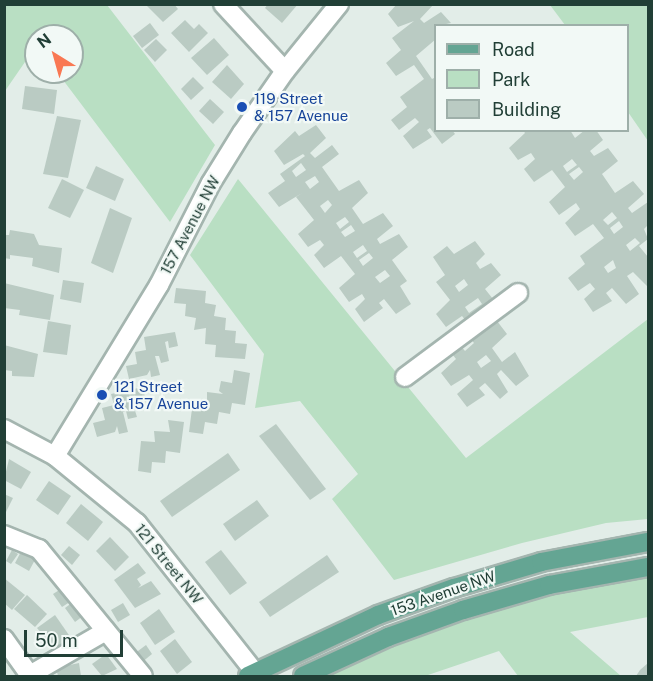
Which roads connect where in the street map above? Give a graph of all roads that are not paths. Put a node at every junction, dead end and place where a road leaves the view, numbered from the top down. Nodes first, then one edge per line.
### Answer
1 (223, 4) edge
2 (339, 4) edge
3 (285, 71) junction
4 (518, 293) dead end
5 (405, 376) dead end
6 (4, 429) edge
7 (55, 456) junction
8 (4, 535) edge
9 (648, 542) edge
10 (648, 567) edge
11 (106, 631) junction
12 (4, 639) edge
13 (28, 675) edge
14 (254, 675) edge
15 (143, 676) edge
16 (303, 676) edge

1 - 3 street
2 - 3 street, 157 Avenue NW
3 - 7 street, 157 Avenue NW
4 - 5 street
6 - 7 street, 121 Street NW
7 - 14 street, 121 Street NW
8 - 11 street
9 - 14 main road, 153 Avenue NW
10 - 16 main road, 153 Avenue NW
11 - 13 street
11 - 15 street
12 - 13 street

